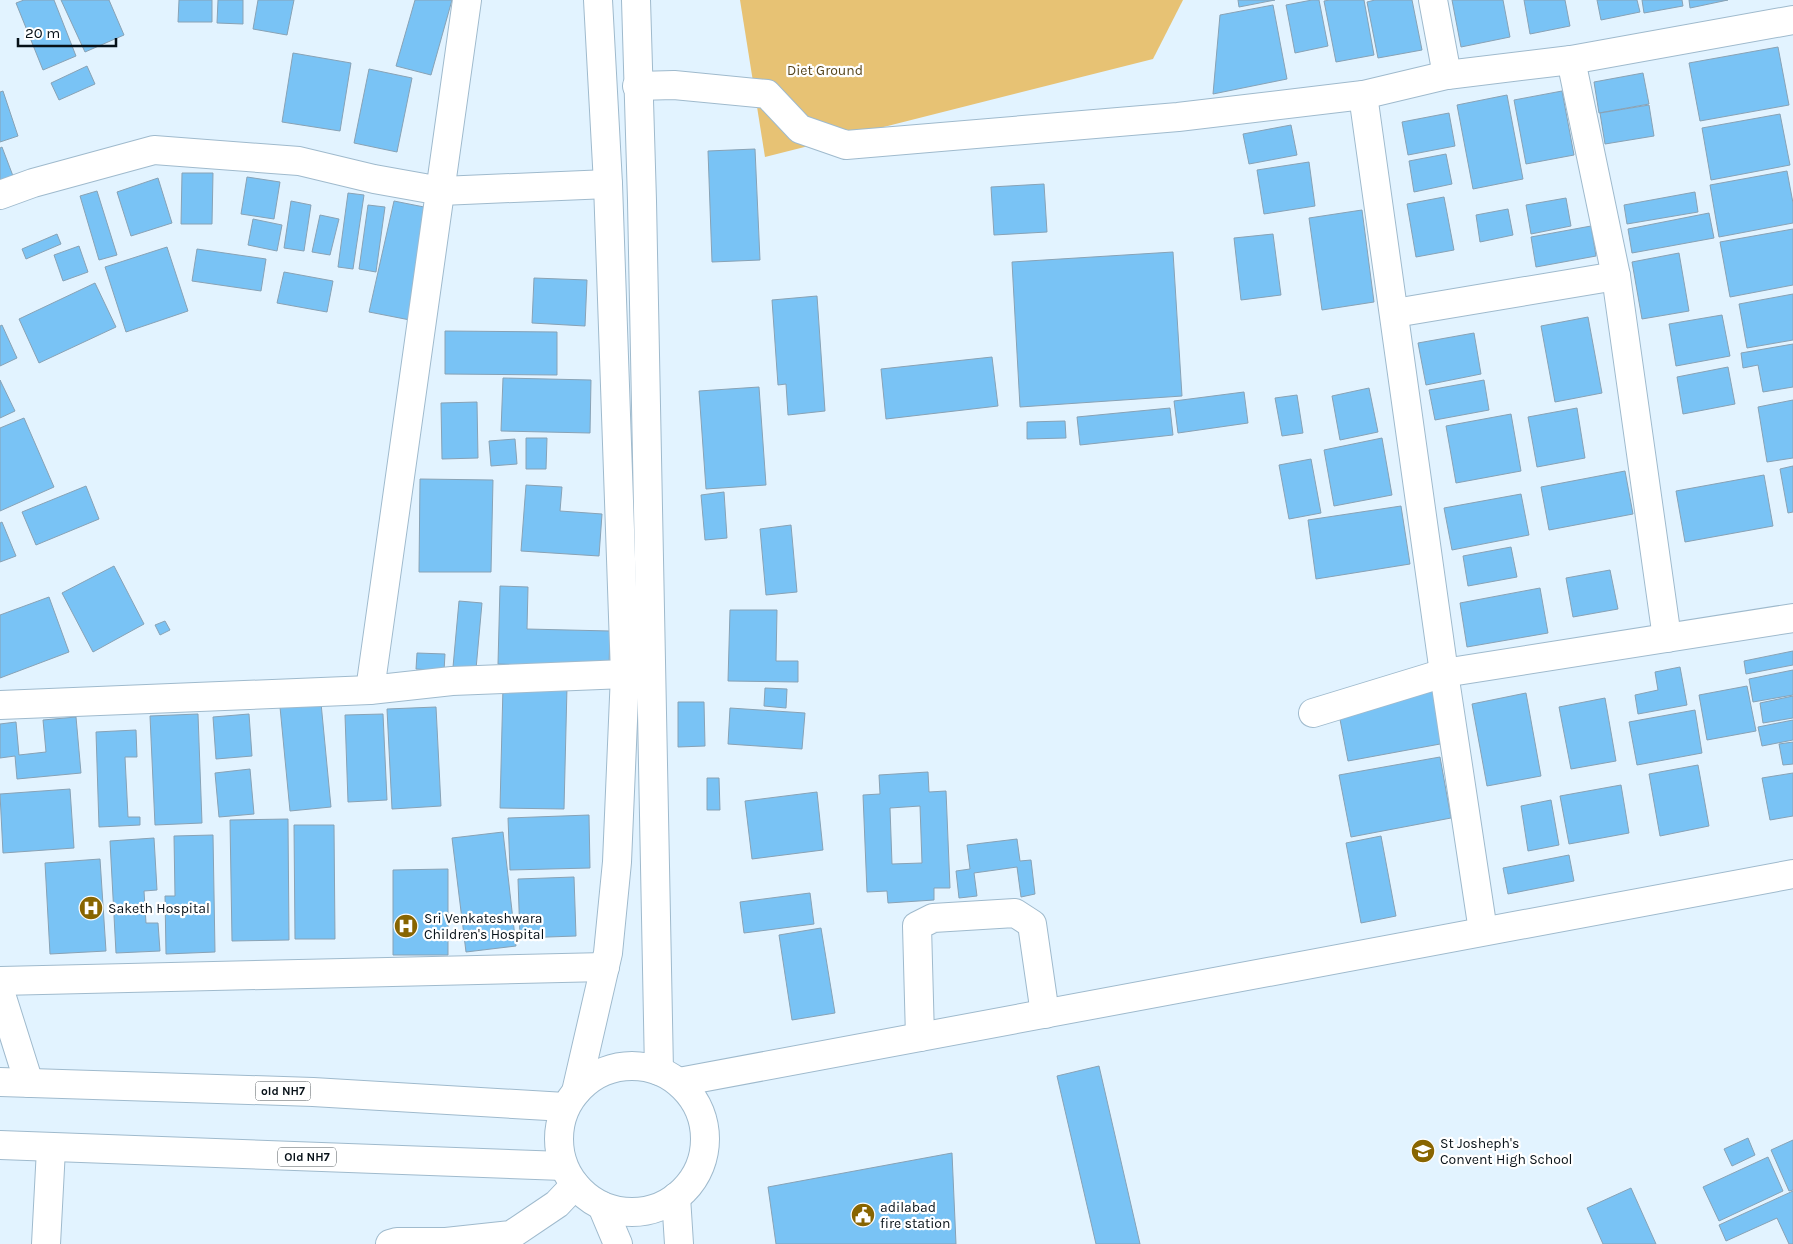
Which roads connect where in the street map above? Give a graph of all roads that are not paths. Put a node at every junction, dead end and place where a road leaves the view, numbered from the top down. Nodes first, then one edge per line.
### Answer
1 (467, 0) edge
2 (598, 0) edge
3 (636, 0) edge
4 (1433, 0) edge
5 (1793, 20) edge
6 (1571, 60) junction
7 (1447, 75) junction
8 (637, 86) junction
9 (1363, 95) junction
10 (608, 184) junction
11 (441, 191) junction
12 (0, 196) edge
13 (1616, 276) junction
14 (1395, 313) junction
15 (1793, 618) edge
16 (1667, 638) junction
17 (1444, 673) junction
18 (625, 674) junction
19 (370, 690) junction
20 (0, 705) edge
21 (1313, 713) dead end
22 (1793, 874) edge
23 (1483, 931) junction
24 (605, 967) junction
25 (0, 981) edge
26 (0, 991) edge
27 (1046, 1014) junction
28 (920, 1037) junction
29 (669, 1077) junction
30 (0, 1082) edge
31 (29, 1083) junction
32 (571, 1100) junction
33 (0, 1146) edge
34 (51, 1148) junction
35 (569, 1175) junction
36 (676, 1197) junction
37 (602, 1206) junction
38 (46, 1244) edge
39 (390, 1244) edge
40 (618, 1244) edge
41 (680, 1244) edge

1 - 11 street
2 - 10 street
3 - 8 street
4 - 7 street
5 - 6 street
6 - 7 street
6 - 13 street
7 - 9 street
8 - 9 street
8 - 29 street
9 - 14 street
10 - 11 street
10 - 18 street
11 - 12 street
11 - 19 street
13 - 14 street
13 - 16 street
14 - 17 street
15 - 16 street
16 - 17 street
17 - 21 street
17 - 23 street
18 - 19 street
18 - 24 street
19 - 20 street
22 - 23 street
23 - 27 street
24 - 25 street
24 - 32 street
26 - 31 street
27 - 28 street
27 - 28 street
28 - 29 street
29 - 32 street
29 - 36 street
30 - 31 street, old NH7
31 - 32 street, old NH7
32 - 35 street
33 - 34 street, Old NH7
34 - 35 street, Old NH7
34 - 38 street
35 - 37 street
35 - 39 street
36 - 37 street
36 - 41 street
37 - 40 street

